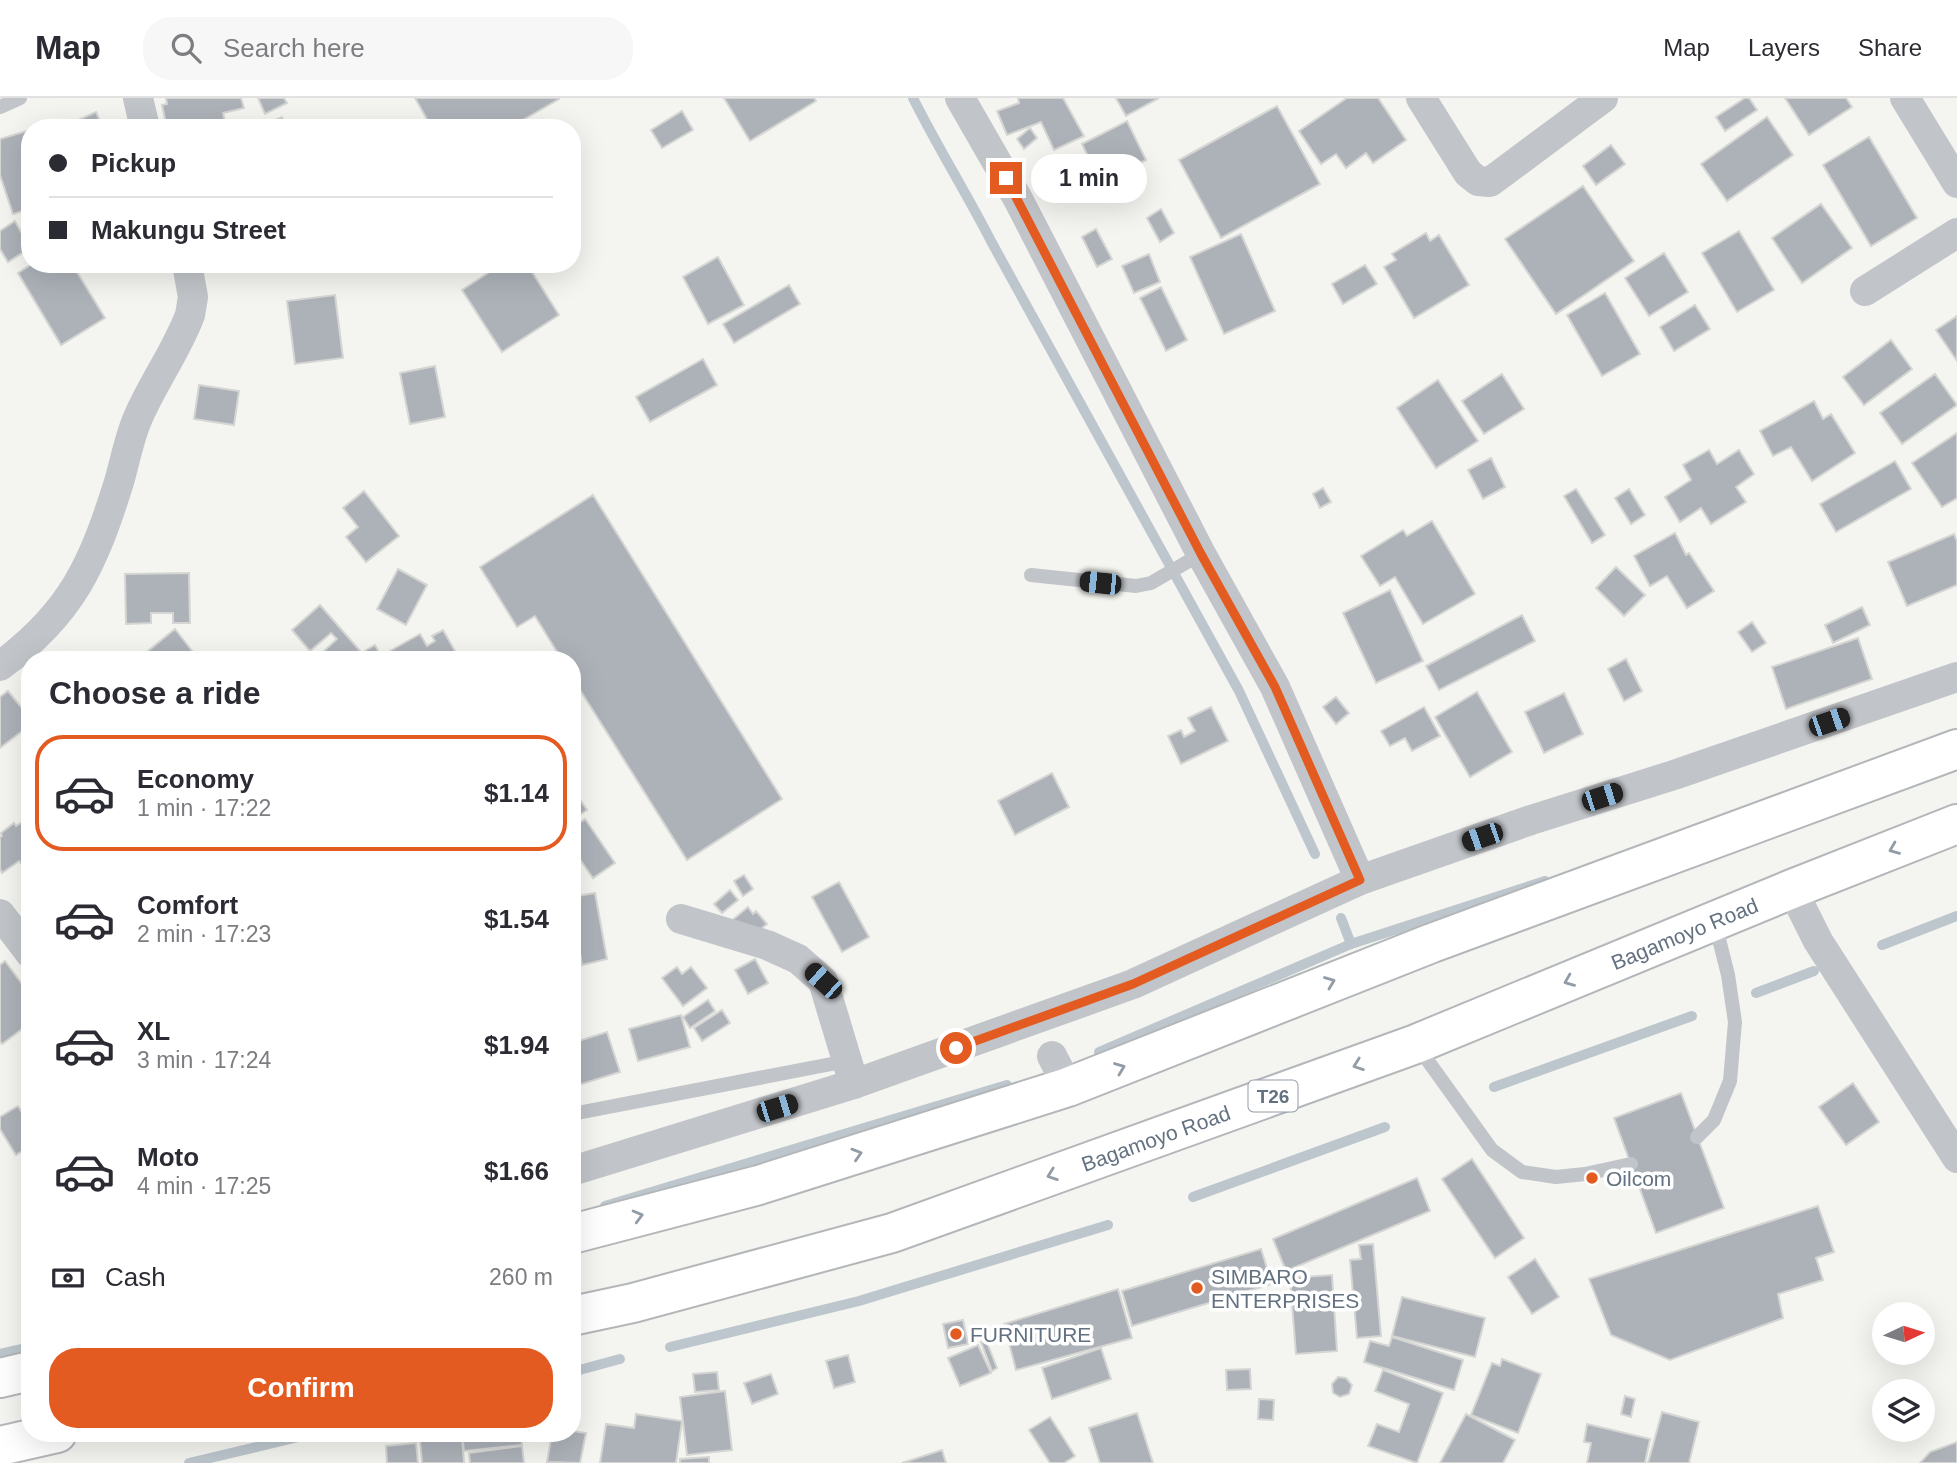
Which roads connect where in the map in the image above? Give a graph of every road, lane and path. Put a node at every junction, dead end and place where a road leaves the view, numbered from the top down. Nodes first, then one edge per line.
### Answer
1 (20, 98) edge
2 (138, 98) edge
3 (960, 98) edge
4 (1421, 98) edge
5 (1603, 98) edge
6 (1905, 98) edge
7 (0, 107) edge
8 (143, 119) edge
9 (1957, 183) edge
10 (1957, 233) edge
11 (189, 273) edge
12 (1865, 291) dead end
13 (1201, 554) junction
14 (1031, 575) dead end
15 (0, 666) edge
16 (1957, 677) edge
17 (1957, 749) edge
18 (1957, 824) edge
19 (1360, 880) junction
20 (1792, 889) junction
21 (0, 914) edge
22 (681, 919) dead end
23 (1714, 922) junction
24 (21, 941) edge
25 (1416, 1044) junction
26 (851, 1072) junction
27 (581, 1114) edge
28 (1698, 1137) dead end
29 (1957, 1158) edge
30 (1631, 1164) dead end
31 (581, 1168) edge
32 (581, 1232) edge
33 (581, 1314) edge
34 (21, 1373) edge
35 (0, 1378) edge
36 (21, 1441) edge
37 (0, 1446) edge

1 - 7 lane
2 - 8 street
3 - 13 street
4 - 5 street
6 - 9 street
10 - 12 street
11 - 15 street
13 - 14 lane
13 - 19 street
16 - 19 street
32 -> 17 highway
18 -> 20 highway, Bagamoyo Road / T26
19 - 26 street
20 - 23 highway, Bagamoyo Road / T26
20 - 29 street
21 - 24 street
22 - 26 street
23 -> 25 highway, Bagamoyo Road / T26
23 - 28 lane
25 - 30 lane
25 -> 33 highway, Bagamoyo Road / T26
26 - 27 lane
26 - 31 street
34 - 35 highway
36 - 37 highway

